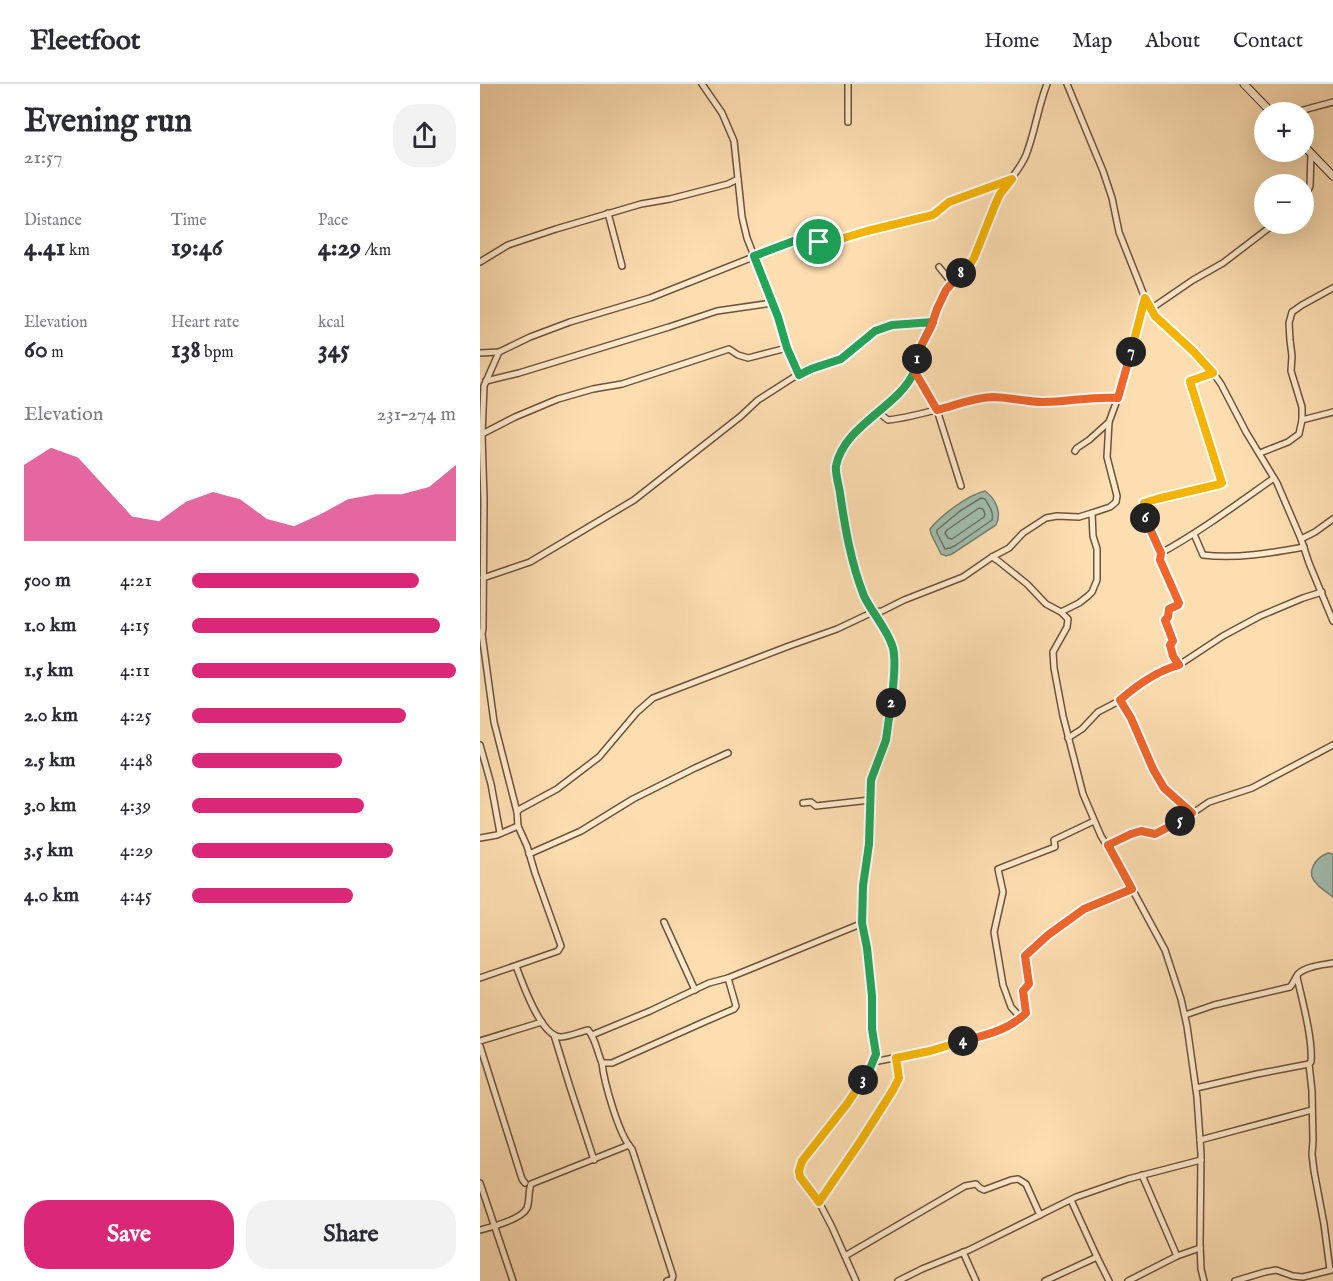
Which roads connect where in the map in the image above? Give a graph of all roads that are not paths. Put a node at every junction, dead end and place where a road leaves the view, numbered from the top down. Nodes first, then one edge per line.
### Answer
1 (702, 84) edge
2 (848, 84) edge
3 (1047, 84) edge
4 (1067, 84) edge
5 (1244, 84) edge
6 (1261, 102) edge
7 (1333, 102) edge
8 (1314, 107) edge
9 (849, 122) dead end
10 (1314, 156) edge
11 (1333, 176) edge
12 (738, 179) junction
13 (1012, 179) junction
14 (608, 213) junction
15 (1261, 234) edge
16 (754, 256) junction
17 (480, 262) edge
18 (622, 266) dead end
19 (939, 267) dead end
20 (952, 283) junction
21 (1333, 288) edge
22 (1145, 298) junction
23 (772, 303) junction
24 (1150, 308) junction
25 (933, 322) junction
26 (787, 348) junction
27 (499, 352) junction
28 (480, 353) edge
29 (915, 372) junction
30 (1213, 373) junction
31 (799, 375) junction
32 (486, 381) junction
33 (1118, 398) junction
34 (880, 410) junction
35 (937, 410) junction
36 (1333, 412) edge
37 (1302, 420) junction
38 (1109, 422) junction
39 (482, 434) junction
40 (1075, 451) dead end
41 (1260, 453) junction
42 (1274, 478) junction
43 (961, 486) dead end
44 (1092, 513) junction
45 (1333, 519) edge
46 (1194, 534) junction
47 (1301, 539) junction
48 (1304, 548) junction
49 (1161, 553) junction
50 (992, 558) junction
51 (483, 578) junction
52 (1322, 592) junction
53 (873, 612) junction
54 (1061, 612) junction
55 (1333, 621) edge
56 (481, 634) edge
57 (1179, 665) junction
58 (1120, 700) junction
59 (1068, 738) junction
60 (480, 745) edge
61 (1333, 745) edge
62 (728, 753) dead end
63 (870, 800) junction
64 (803, 803) dead end
65 (517, 812) junction
66 (1192, 813) junction
67 (1094, 822) junction
68 (518, 826) junction
69 (500, 833) junction
70 (480, 838) edge
71 (1108, 845) junction
72 (529, 854) junction
73 (1132, 889) junction
74 (664, 922) dead end
75 (862, 923) junction
76 (1333, 963) edge
77 (516, 966) junction
78 (1297, 977) junction
79 (480, 978) edge
80 (728, 978) junction
81 (695, 990) junction
82 (1185, 1015) junction
83 (1021, 1018) junction
84 (542, 1022) junction
85 (554, 1035) junction
86 (592, 1035) junction
87 (481, 1043) edge
88 (896, 1058) junction
89 (873, 1062) junction
90 (602, 1063) junction
91 (1309, 1064) junction
92 (1196, 1089) junction
93 (1312, 1110) junction
94 (1200, 1140) junction
95 (628, 1145) junction
96 (594, 1160) junction
97 (1201, 1160) junction
98 (1142, 1175) junction
99 (480, 1184) edge
100 (525, 1184) dead end
101 (1071, 1200) junction
102 (819, 1202) junction
103 (1040, 1215) junction
104 (494, 1226) junction
105 (480, 1230) edge
106 (1200, 1248) junction
107 (963, 1252) junction
108 (845, 1256) junction
109 (1178, 1256) junction
110 (1097, 1257) junction
111 (1331, 1270) edge
112 (513, 1281) edge
113 (667, 1281) edge
114 (856, 1281) edge
115 (898, 1281) edge
116 (976, 1281) edge
117 (1045, 1281) edge
118 (1109, 1281) edge
119 (1128, 1281) edge
120 (1204, 1281) edge
121 (1235, 1281) edge

1 - 12 street
2 - 9 street
3 - 13 street
4 - 22 street
5 - 6 main road
7 - 8 street
10 - 11 main road
12 - 14 street
12 - 16 street
13 - 16 street
13 - 20 street
14 - 17 street
14 - 18 street
15 - 24 street
16 - 23 street
16 - 27 street
19 - 20 street
20 - 25 street
21 - 37 street
22 - 24 street
22 - 33 street
23 - 26 street
23 - 32 street
24 - 30 street
25 - 29 street
25 - 31 street
26 - 31 street
26 - 39 street
27 - 28 street
27 - 32 street
29 - 34 street
29 - 35 street
30 - 41 street
30 - 49 street
31 - 51 street
32 - 39 street
33 - 35 street
33 - 38 street
34 - 35 street
34 - 53 street
35 - 43 street
36 - 37 street
37 - 41 street
38 - 40 street
38 - 44 street
39 - 51 street
41 - 42 street
42 - 46 street
42 - 47 street
44 - 50 street
44 - 54 street
45 - 47 street
46 - 48 street
46 - 49 street
47 - 48 street
48 - 52 street
49 - 57 street
50 - 53 street
50 - 54 street
51 - 56 street
52 - 55 street
52 - 57 street
53 - 63 street
53 - 65 street
54 - 59 street
56 - 65 street
57 - 58 street
58 - 59 street
58 - 66 street
59 - 67 street
60 - 69 street
61 - 66 street
62 - 72 street
63 - 64 street
63 - 75 street
65 - 68 street
66 - 71 street
67 - 71 street
67 - 83 street
68 - 69 street
68 - 72 street
69 - 70 street
71 - 73 street
72 - 77 street
73 - 82 street
73 - 83 street
74 - 81 street
75 - 80 street
75 - 89 street
76 - 78 street
77 - 79 street
77 - 84 street
78 - 82 street
78 - 91 street
80 - 81 street
80 - 90 street
81 - 86 street
82 - 92 street
83 - 88 street
84 - 85 street
84 - 87 street
85 - 86 street
85 - 96 street
86 - 90 street
87 - 100 street
88 - 89 street
88 - 102 street
89 - 102 street
90 - 95 street
91 - 92 street
91 - 93 street
92 - 94 street
93 - 94 street
93 - 111 street
94 - 97 street
95 - 96 street
95 - 113 street
96 - 104 street
97 - 98 street
97 - 106 street
98 - 101 street
98 - 109 street
99 - 104 street
101 - 103 street
101 - 110 street
102 - 108 street
103 - 107 street
103 - 108 street
104 - 105 street
104 - 112 street
106 - 109 street
106 - 120 street
107 - 115 street
107 - 116 street
108 - 114 street
109 - 119 street
110 - 117 street
110 - 118 street
111 - 121 street

